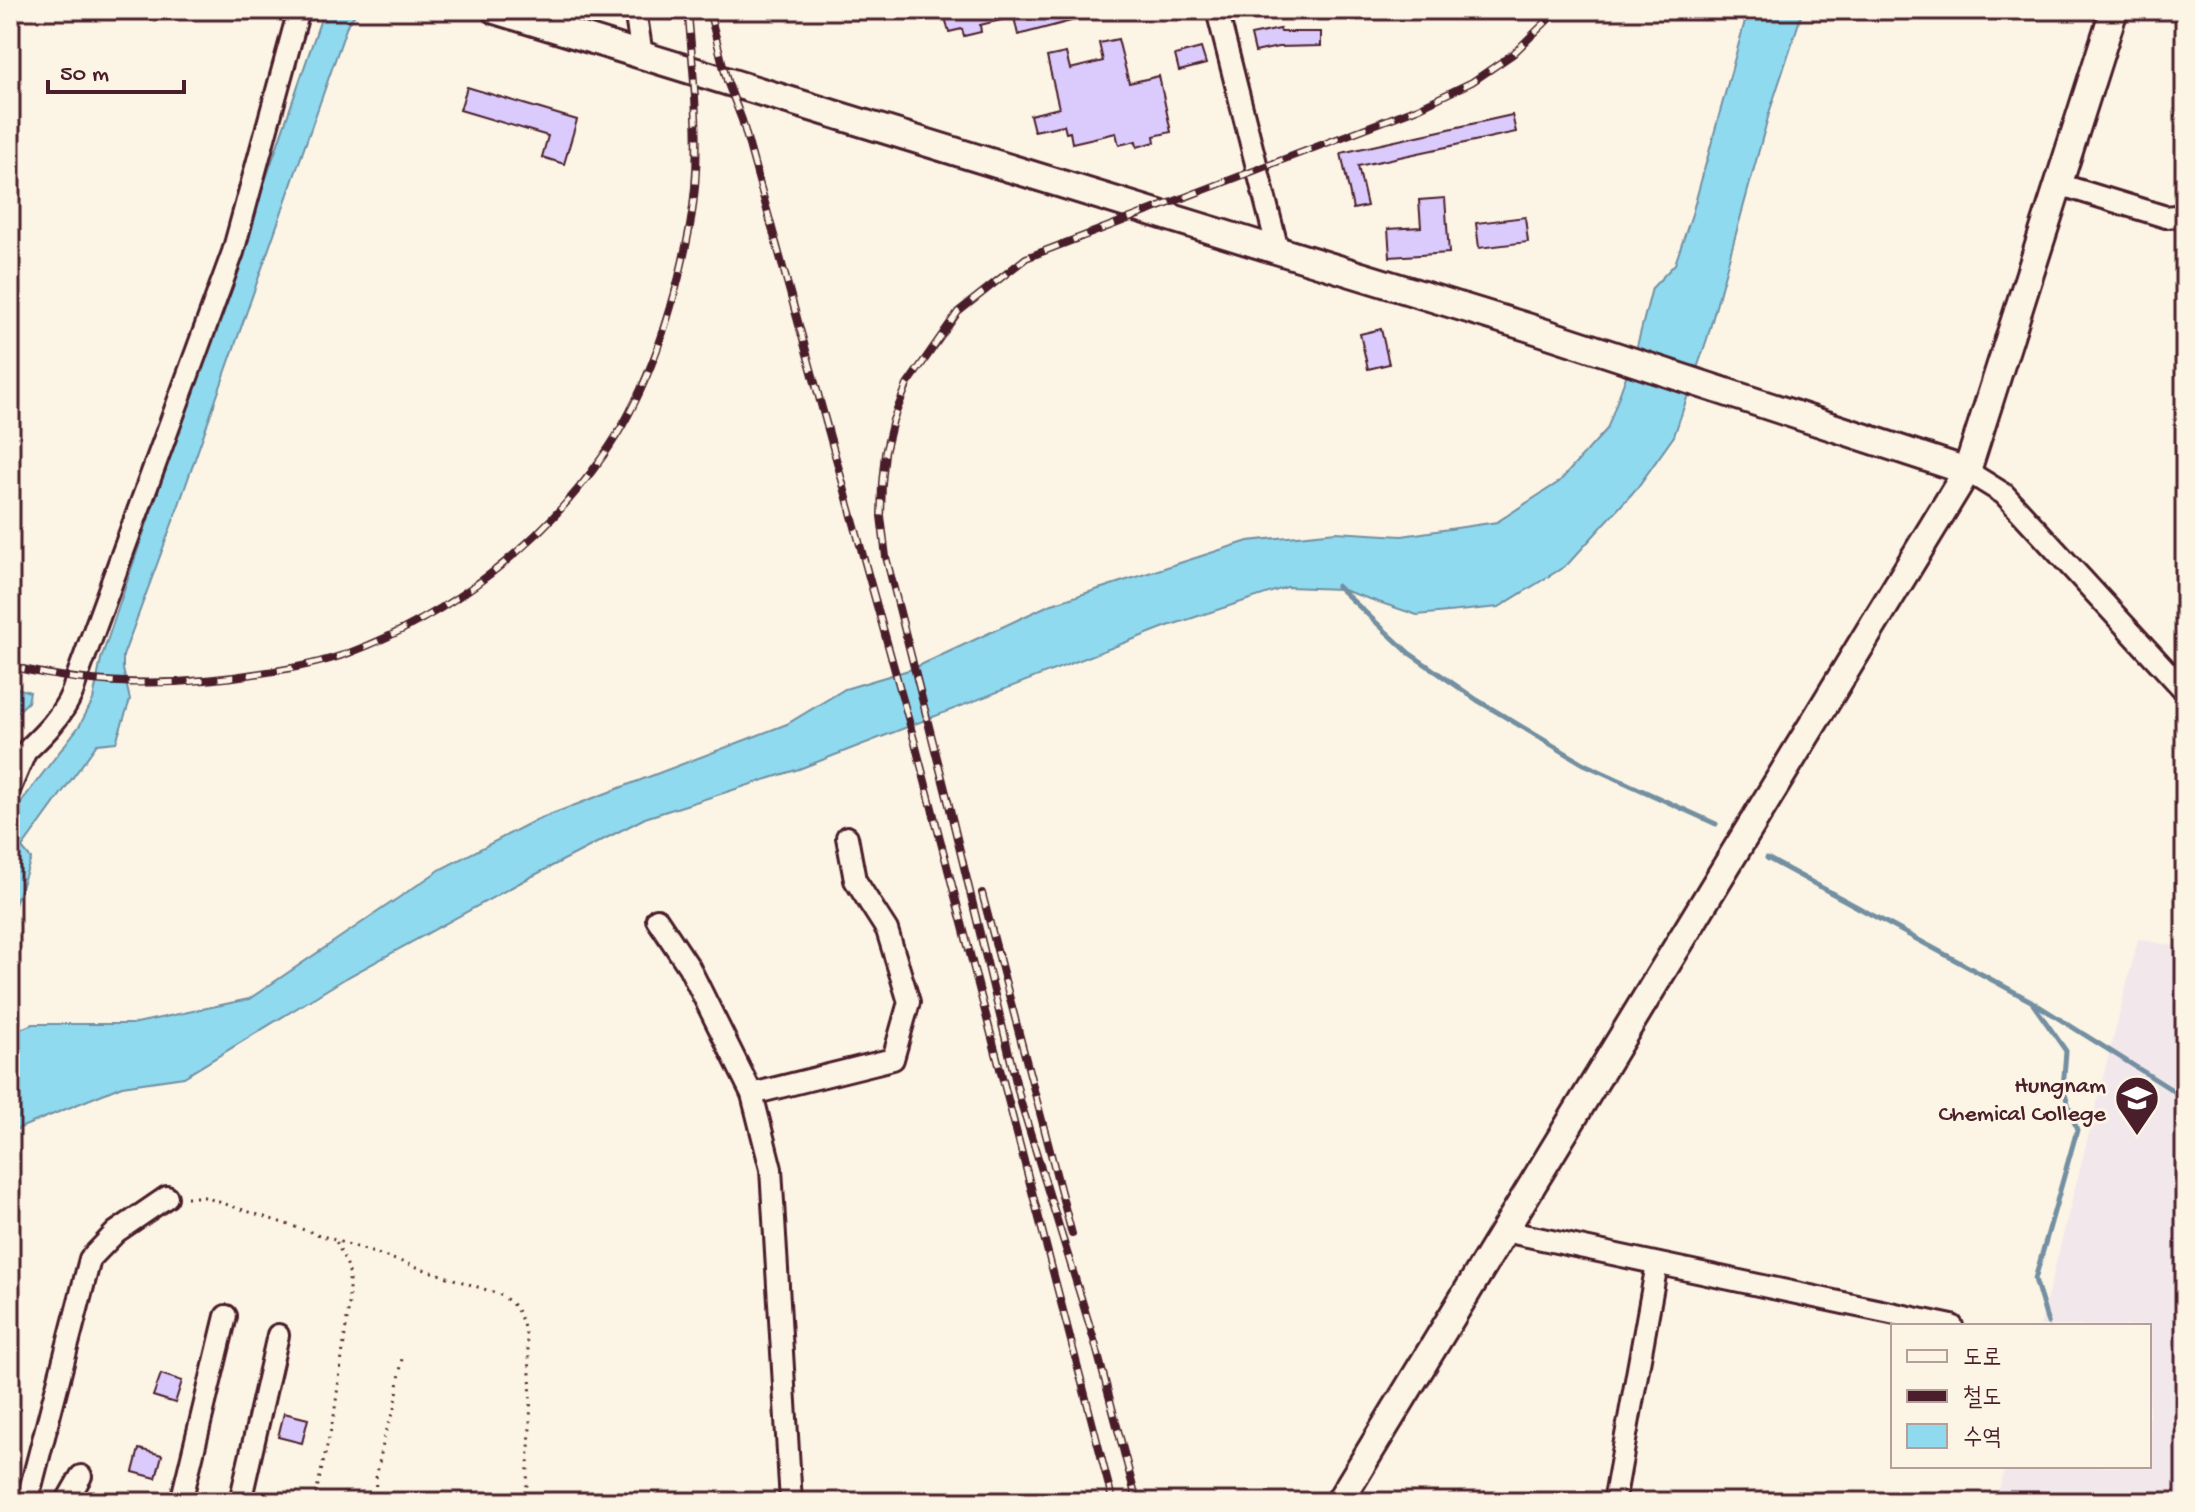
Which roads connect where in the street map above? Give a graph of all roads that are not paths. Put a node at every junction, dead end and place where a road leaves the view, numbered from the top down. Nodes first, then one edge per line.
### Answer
1 (299, 10) edge
2 (495, 10) edge
3 (635, 10) edge
4 (1217, 10) edge
5 (2114, 10) edge
6 (642, 55) junction
7 (2058, 184) junction
8 (2185, 215) edge
9 (1278, 250) junction
10 (1967, 471) junction
11 (2185, 691) edge
12 (26, 751) junction
13 (10, 766) edge
14 (10, 788) edge
15 (847, 837) dead end
16 (657, 919) dead end
17 (752, 1094) junction
18 (167, 1197) road end
19 (1504, 1231) junction
20 (1657, 1264) junction
21 (226, 1316) dead end
22 (1942, 1324) edge
23 (278, 1335) dead end
24 (81, 1476) dead end
25 (27, 1502) edge
26 (66, 1502) edge
27 (181, 1502) edge
28 (240, 1502) edge
29 (791, 1502) edge
30 (1339, 1502) edge
31 (1614, 1502) edge

1 - 12 street
2 - 6 main road
3 - 6 street
4 - 9 street
5 - 7 main road
6 - 9 main road
7 - 8 street
7 - 10 main road
9 - 10 main road
10 - 11 street
10 - 19 main road
12 - 13 street
12 - 14 street
15 - 17 street
16 - 17 street
17 - 29 street
18 - 25 street
19 - 20 street
19 - 30 main road
20 - 22 street
20 - 31 street
21 - 27 street
23 - 28 street
24 - 26 street

